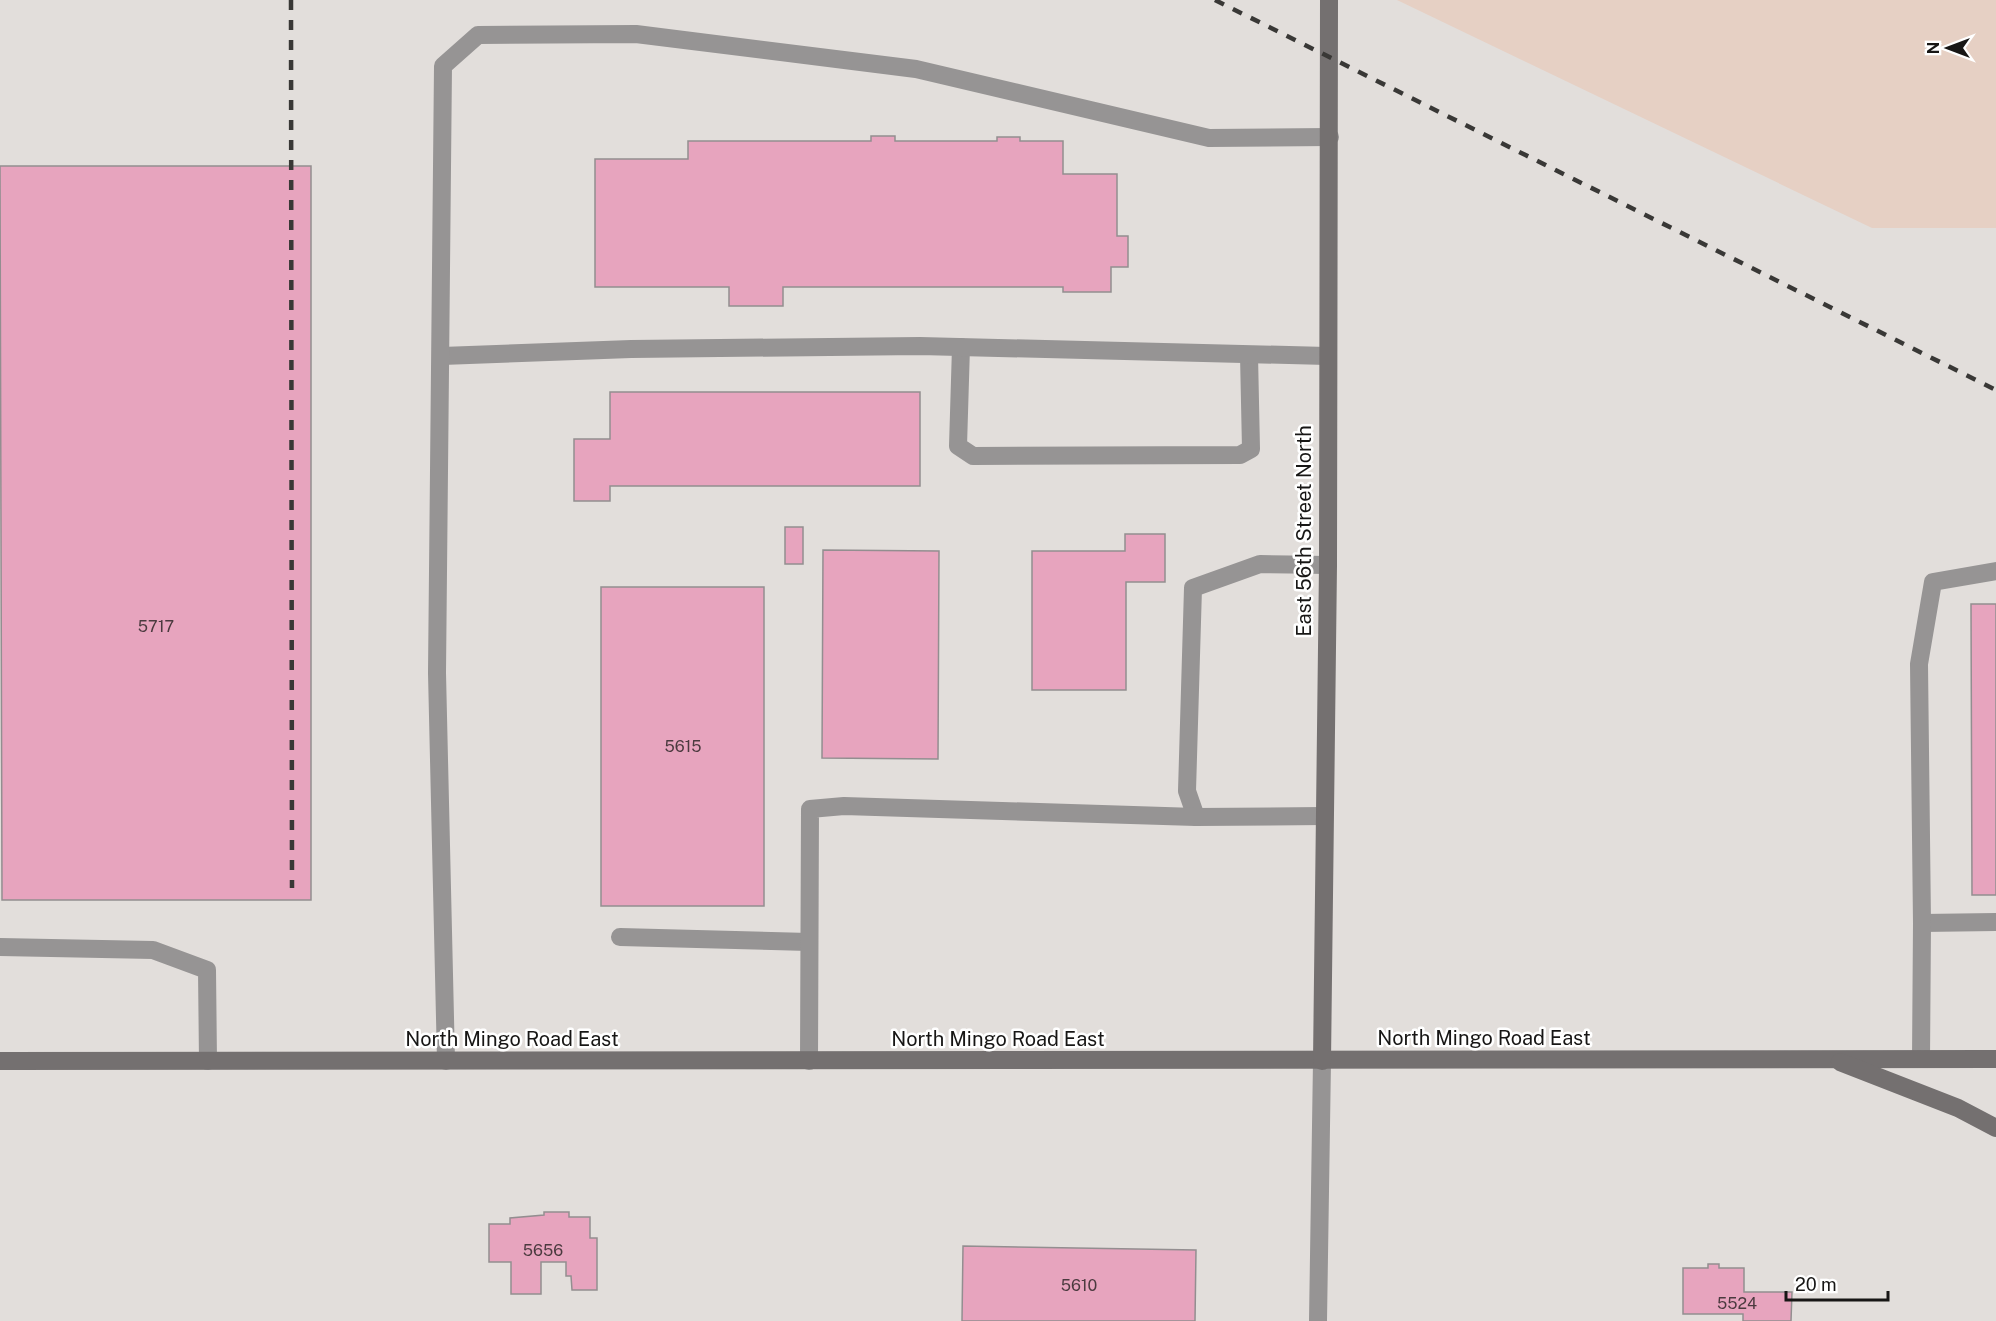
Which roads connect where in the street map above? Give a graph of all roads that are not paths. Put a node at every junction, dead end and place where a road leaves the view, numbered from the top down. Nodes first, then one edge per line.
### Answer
1 (1329, 0) edge
2 (1330, 137) junction
3 (961, 347) junction
4 (1249, 355) junction
5 (442, 356) junction
6 (1327, 356) junction
7 (1328, 565) junction
8 (1996, 571) edge
9 (1324, 816) junction
10 (1196, 817) junction
11 (1996, 922) edge
12 (1922, 923) junction
13 (620, 937) dead end
14 (809, 942) junction
15 (0, 947) edge
16 (1830, 1058) junction
17 (1920, 1059) junction
18 (1996, 1059) edge
19 (0, 1061) edge
20 (208, 1061) junction
21 (446, 1061) junction
22 (809, 1061) junction
23 (1322, 1061) junction
24 (1996, 1128) edge
25 (1318, 1321) edge

1 - 2 street, East 56th Street North
2 - 5 lane
2 - 6 street, East 56th Street North
3 - 4 lane
3 - 4 lane
3 - 5 lane
4 - 6 lane
5 - 21 lane
6 - 7 street, East 56th Street North
7 - 9 street, East 56th Street North
7 - 10 lane
8 - 12 lane
9 - 10 lane
9 - 23 street, East 56th Street North
10 - 14 lane
11 - 12 lane
12 - 17 lane
13 - 14 lane
14 - 22 lane
15 - 20 lane
16 - 17 street, North Mingo Road East
16 - 23 street, North Mingo Road East
16 - 24 street
17 - 18 street, North Mingo Road East
19 - 20 street, North Mingo Road East
20 - 21 street, North Mingo Road East
21 - 22 street, North Mingo Road East
22 - 23 street, North Mingo Road East
23 - 25 lane

